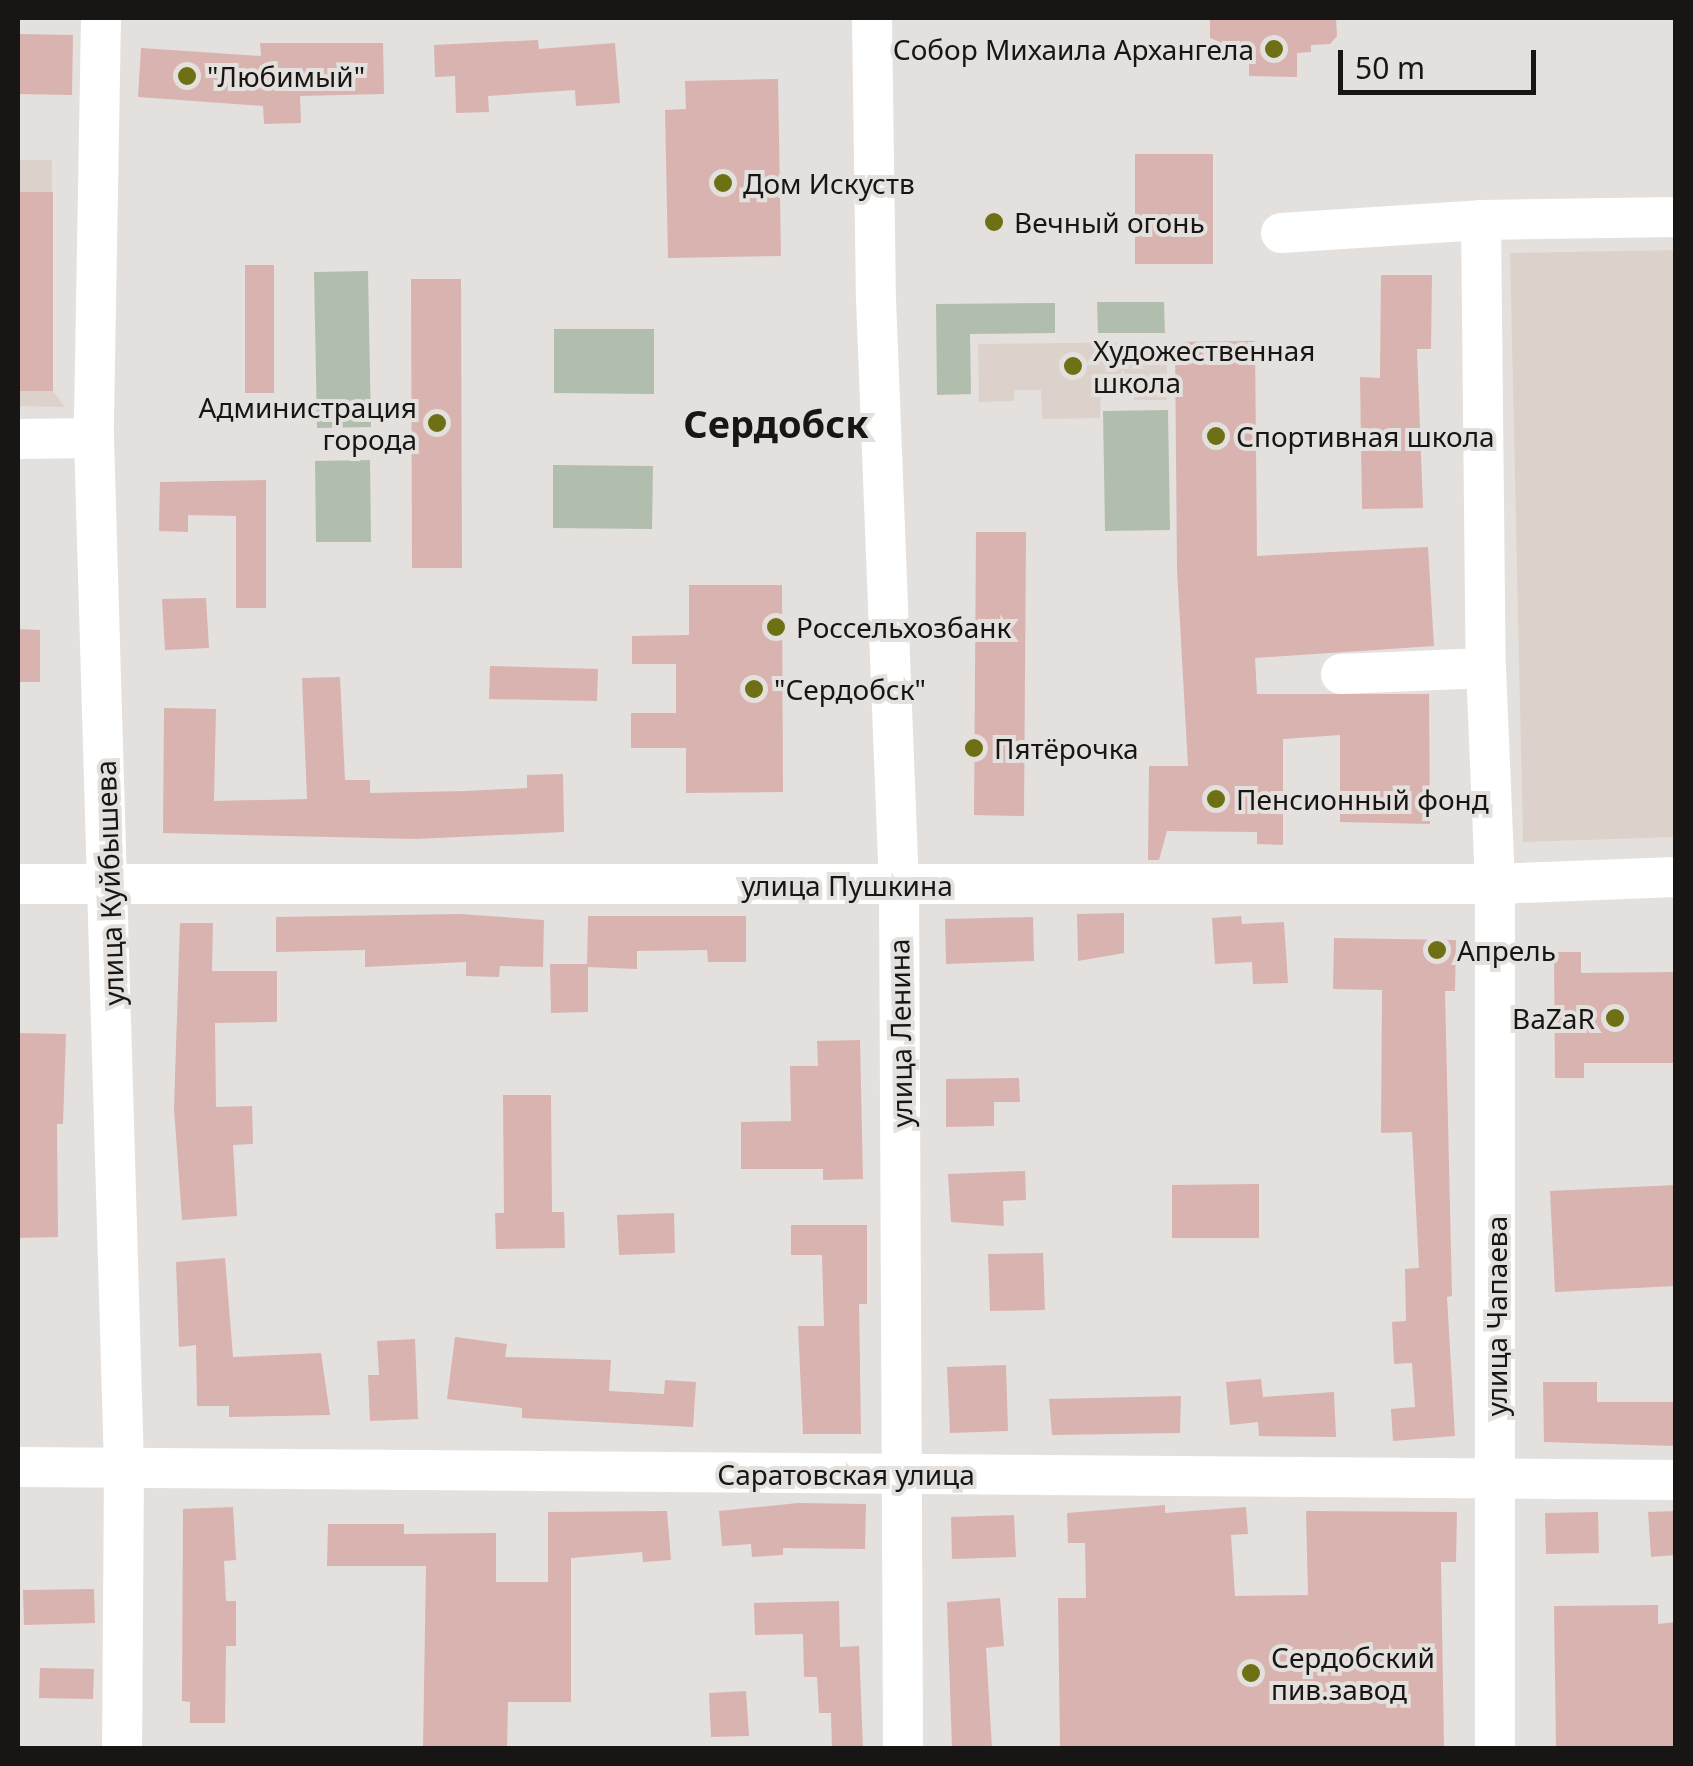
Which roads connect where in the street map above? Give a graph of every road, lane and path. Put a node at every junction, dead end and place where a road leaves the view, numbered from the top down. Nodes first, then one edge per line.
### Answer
1 (102, 18) edge
2 (872, 18) edge
3 (1676, 217) edge
4 (1481, 220) junction
5 (1281, 232) dead end
6 (94, 438) junction
7 (18, 439) edge
8 (1486, 668) junction
9 (1341, 674) dead end
10 (1676, 877) edge
11 (109, 882) junction
12 (18, 884) edge
13 (1495, 884) junction
14 (899, 886) junction
15 (18, 1467) edge
16 (124, 1468) junction
17 (904, 1475) junction
18 (1497, 1479) junction
19 (1676, 1480) edge
20 (122, 1748) edge
21 (903, 1748) edge
22 (1495, 1748) edge

1 - 6 street, улица Куйбышева
2 - 14 street, улица Ленина
3 - 4 street
4 - 5 street
4 - 8 street, улица Чапаева
6 - 7 street
6 - 11 street, улица Куйбышева
8 - 9 street
8 - 13 street, улица Чапаева
10 - 13 street, улица Пушкина
11 - 12 street, улица Пушкина
11 - 14 street, улица Пушкина
11 - 16 street, улица Куйбышева
13 - 14 street, улица Пушкина
13 - 18 street, улица Чапаева
14 - 17 street, улица Ленина
15 - 16 street, Саратовская улица
16 - 17 street, Саратовская улица
16 - 20 street, улица Куйбышева
17 - 18 street, Саратовская улица
17 - 21 street, улица Ленина
18 - 19 street, Саратовская улица
18 - 22 street, улица Чапаева

